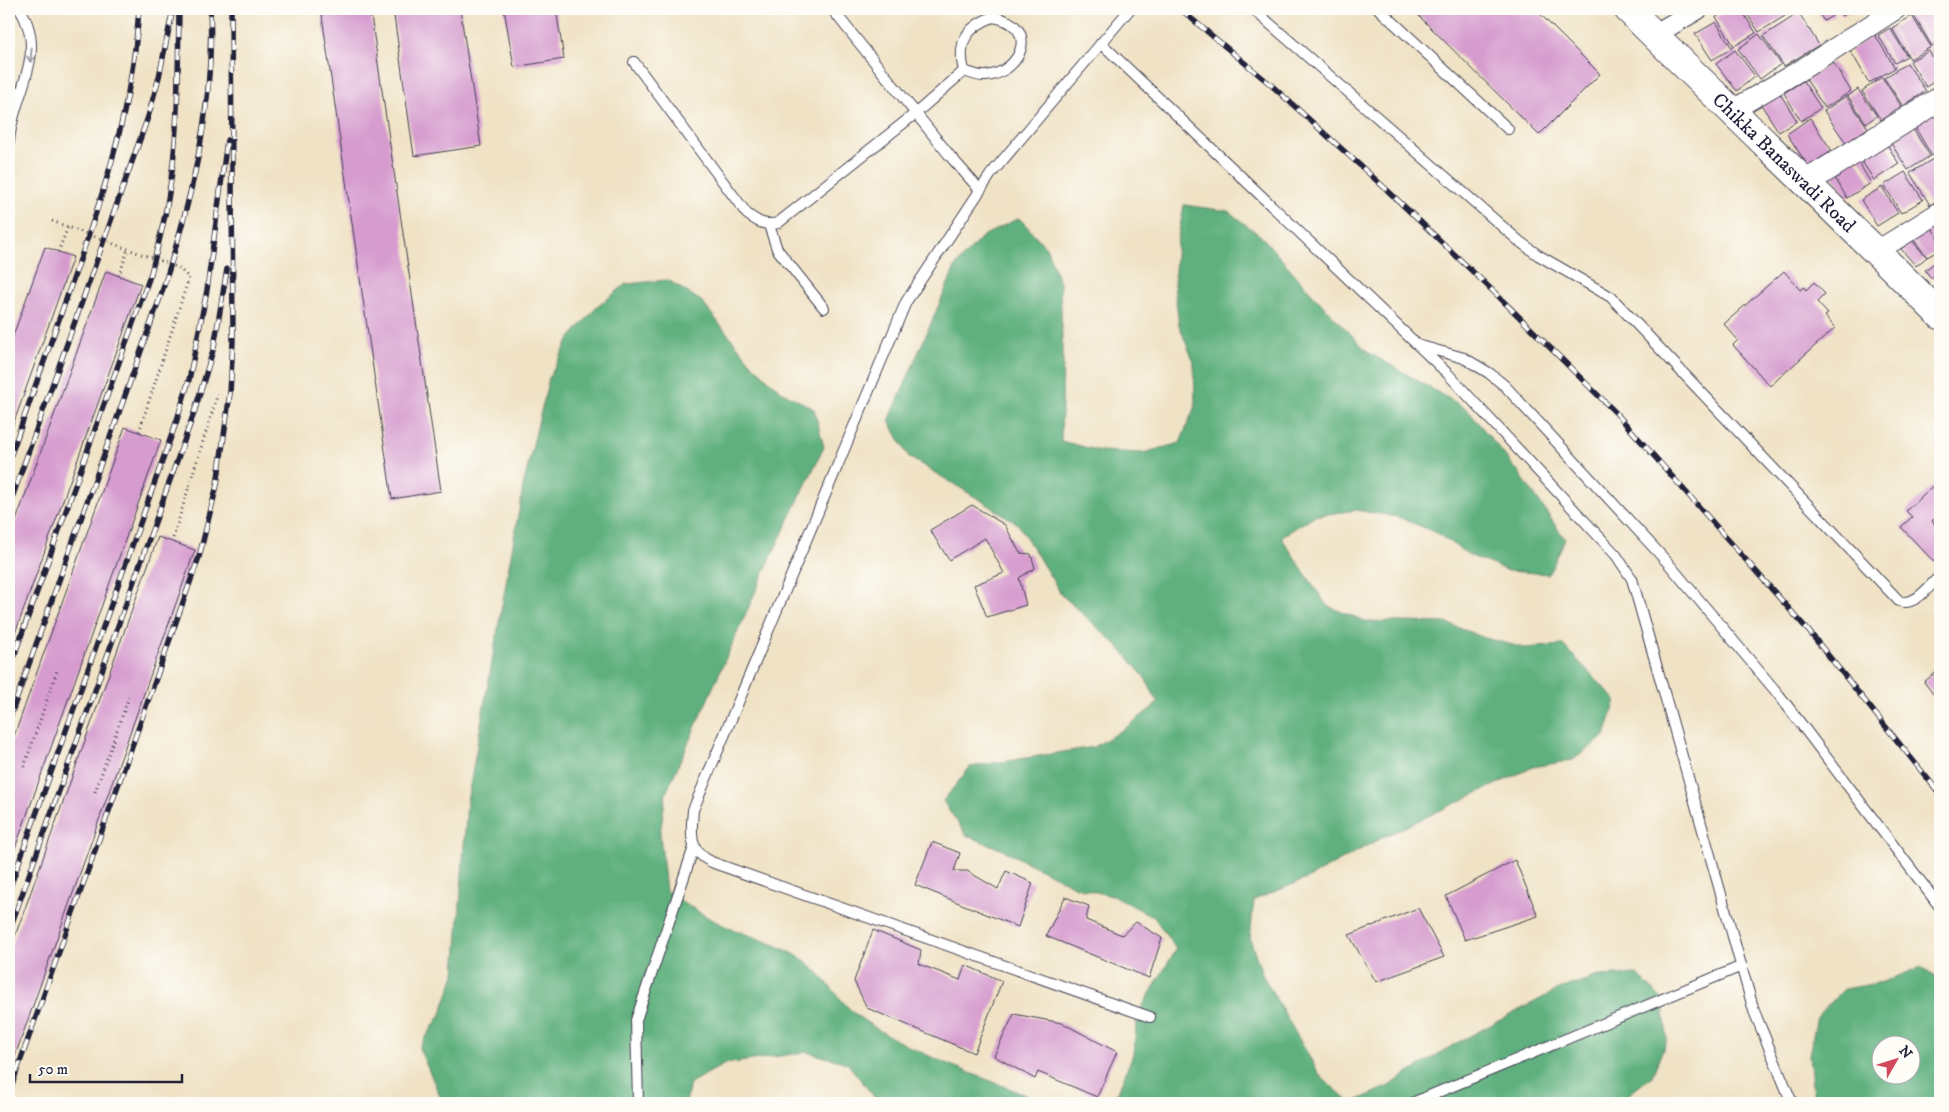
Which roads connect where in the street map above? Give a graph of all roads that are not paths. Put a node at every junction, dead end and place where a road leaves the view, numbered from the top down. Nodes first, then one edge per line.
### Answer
1 (20, 9) edge
2 (832, 9) edge
3 (1130, 9) edge
4 (1253, 9) edge
5 (1379, 9) edge
6 (1628, 9) edge
7 (1698, 9) edge
8 (1896, 9) edge
9 (1654, 35) junction
10 (1101, 43) junction
11 (634, 62) dead end
12 (964, 71) junction
13 (1940, 99) edge
14 (1731, 111) junction
15 (916, 113) junction
16 (1508, 129) dead end
17 (9, 142) edge
18 (1806, 182) junction
19 (980, 190) junction
20 (1940, 212) edge
21 (769, 225) junction
22 (1877, 252) junction
23 (824, 308) dead end
24 (1940, 315) edge
25 (1420, 346) junction
26 (1940, 576) edge
27 (694, 847) junction
28 (1940, 907) edge
29 (1742, 966) junction
30 (1150, 1017) dead end
31 (638, 1103) edge
32 (1412, 1103) edge
33 (1792, 1103) edge

1 -> 17 lane
2 - 15 lane
3 - 10 lane
4 - 26 lane
5 - 16 lane
6 - 9 main road, Chikka Banaswadi Road
7 - 9 street
8 - 14 street
9 - 14 main road, Chikka Banaswadi Road
10 - 19 lane
10 - 25 lane
11 - 21 lane
12 - 12 lane
12 - 15 lane
13 - 18 street
14 - 18 main road, Chikka Banaswadi Road
15 - 19 lane
15 - 21 lane
18 - 22 main road, Chikka Banaswadi Road
19 - 27 lane
20 - 22 street
21 - 23 lane
22 - 24 main road, Chikka Banaswadi Road
25 - 28 lane
25 - 29 lane
27 - 30 lane
27 - 31 lane
29 - 32 lane
29 - 33 lane

